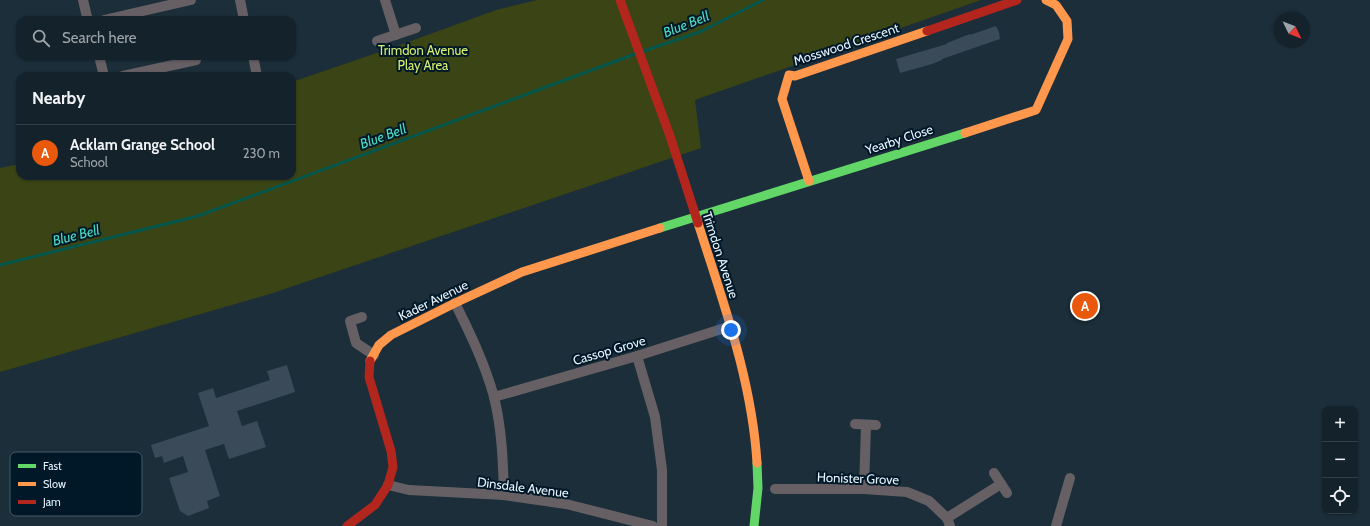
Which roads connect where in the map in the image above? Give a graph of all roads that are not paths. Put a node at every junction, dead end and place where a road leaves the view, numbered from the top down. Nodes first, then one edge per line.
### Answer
1 (82, 0) edge
2 (191, 0) edge
3 (240, 0) edge
4 (385, 0) edge
5 (620, 0) edge
6 (1017, 0) edge
7 (1046, 0) edge
8 (87, 16) edge
9 (121, 16) edge
10 (243, 16) edge
11 (416, 28) dead end
12 (396, 35) junction
13 (377, 41) dead end
14 (100, 60) edge
15 (189, 60) edge
16 (255, 60) edge
17 (103, 72) edge
18 (140, 72) edge
19 (260, 72) edge
20 (808, 181) junction
21 (695, 217) junction
22 (455, 303) junction
23 (362, 317) dead end
24 (731, 326) junction
25 (374, 355) junction
26 (637, 356) junction
27 (494, 397) junction
28 (855, 424) dead end
29 (994, 473) dead end
30 (1070, 478) dead end
31 (1001, 484) junction
32 (388, 485) junction
33 (775, 489) dead end
34 (864, 489) junction
35 (1007, 493) dead end
36 (504, 495) junction
37 (949, 522) edge
38 (347, 526) edge
39 (653, 526) edge
40 (662, 526) edge
41 (754, 526) edge
42 (1056, 526) edge

1 - 8 street
2 - 9 street
3 - 10 street
4 - 12 street
5 - 21 street, Trimdon Avenue
6 - 20 street, Mosswood Crescent
7 - 20 street, Yearby Close
11 - 12 street
12 - 13 street
14 - 17 street
15 - 18 street
16 - 19 street
20 - 21 street, Yearby Close
21 - 22 street, Kader Avenue
21 - 24 street, Trimdon Avenue
22 - 25 street, Kader Avenue
22 - 27 street
23 - 25 street
24 - 26 street, Cassop Grove
24 - 41 street, Trimdon Avenue
25 - 32 street, Kader Avenue
26 - 27 street, Cassop Grove
26 - 40 street
27 - 36 street
28 - 34 street
29 - 31 street
30 - 42 street
31 - 35 street
31 - 37 street
32 - 36 street, Dinsdale Avenue
32 - 38 street, Kader Avenue
33 - 34 street, Honister Grove
34 - 37 street, Honister Grove
36 - 39 street, Dinsdale Avenue

